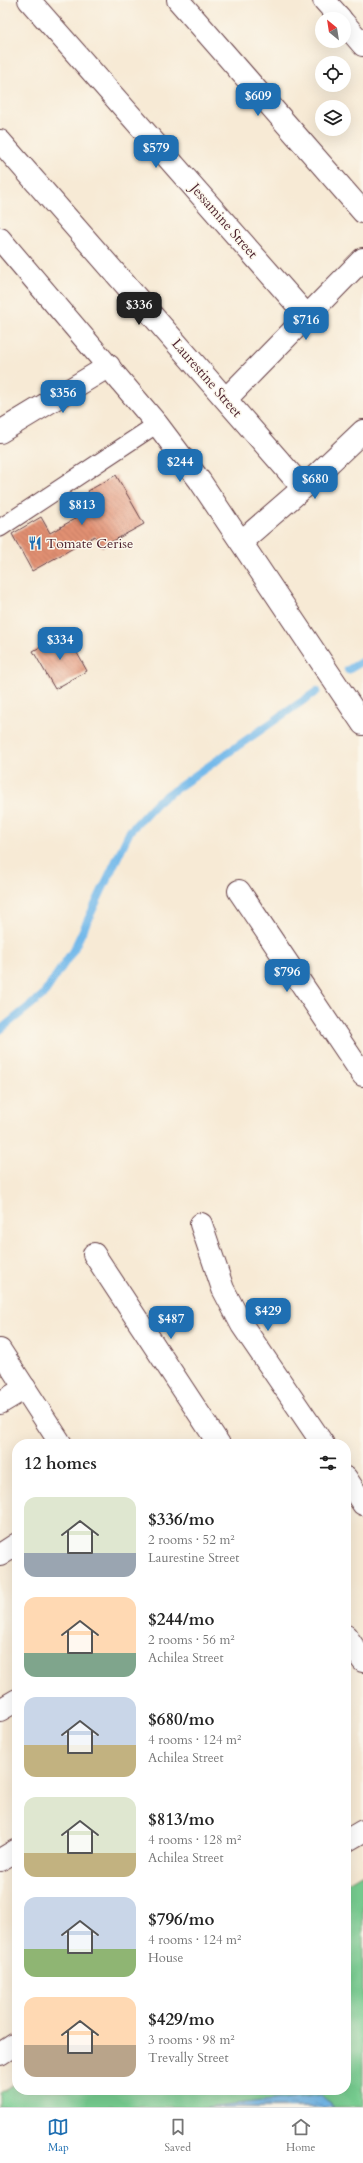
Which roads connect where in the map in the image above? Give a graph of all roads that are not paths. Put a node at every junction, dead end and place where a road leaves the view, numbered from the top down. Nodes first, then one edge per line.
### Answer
1 (29, 0) edge
2 (178, 0) edge
3 (324, 0) edge
4 (335, 12) edge
5 (351, 31) edge
6 (363, 45) edge
7 (0, 141) edge
8 (363, 212) edge
9 (0, 239) edge
10 (363, 259) edge
11 (307, 316) junction
12 (108, 366) junction
13 (226, 399) junction
14 (157, 424) junction
15 (363, 431) edge
16 (0, 432) edge
17 (303, 488) junction
18 (0, 528) edge
19 (242, 541) junction
20 (363, 724) edge
21 (239, 891) dead end
22 (363, 1075) edge
23 (201, 1224) dead end
24 (94, 1254) dead end
25 (0, 1350) edge
26 (25, 1388) junction
27 (0, 1403) edge
28 (58, 1439) edge
29 (216, 1439) edge
30 (320, 1439) edge
31 (351, 1486) edge
32 (363, 1504) edge
33 (12, 1547) edge
34 (0, 1555) edge
35 (351, 1643) edge
36 (363, 1661) edge
37 (12, 1703) edge
38 (0, 1710) edge
39 (363, 1831) edge
40 (351, 1838) edge
41 (12, 1853) edge
42 (0, 1860) edge
43 (12, 2046) edge
44 (0, 2054) edge

1 - 11 street, Jessamine Street
2 - 8 street
3 - 4 street
5 - 6 street
7 - 13 street, Laurestine Street
9 - 12 street
10 - 11 street
11 - 13 street
12 - 14 street
12 - 16 street
13 - 17 street, Laurestine Street
14 - 18 lane
14 - 19 street
15 - 17 street
17 - 19 street
19 - 20 street
21 - 22 street
23 - 30 street
24 - 29 street
25 - 26 street
26 - 27 street
26 - 28 street
31 - 32 street
33 - 34 street
35 - 36 street
37 - 38 street
39 - 40 street
41 - 42 street
43 - 44 street

